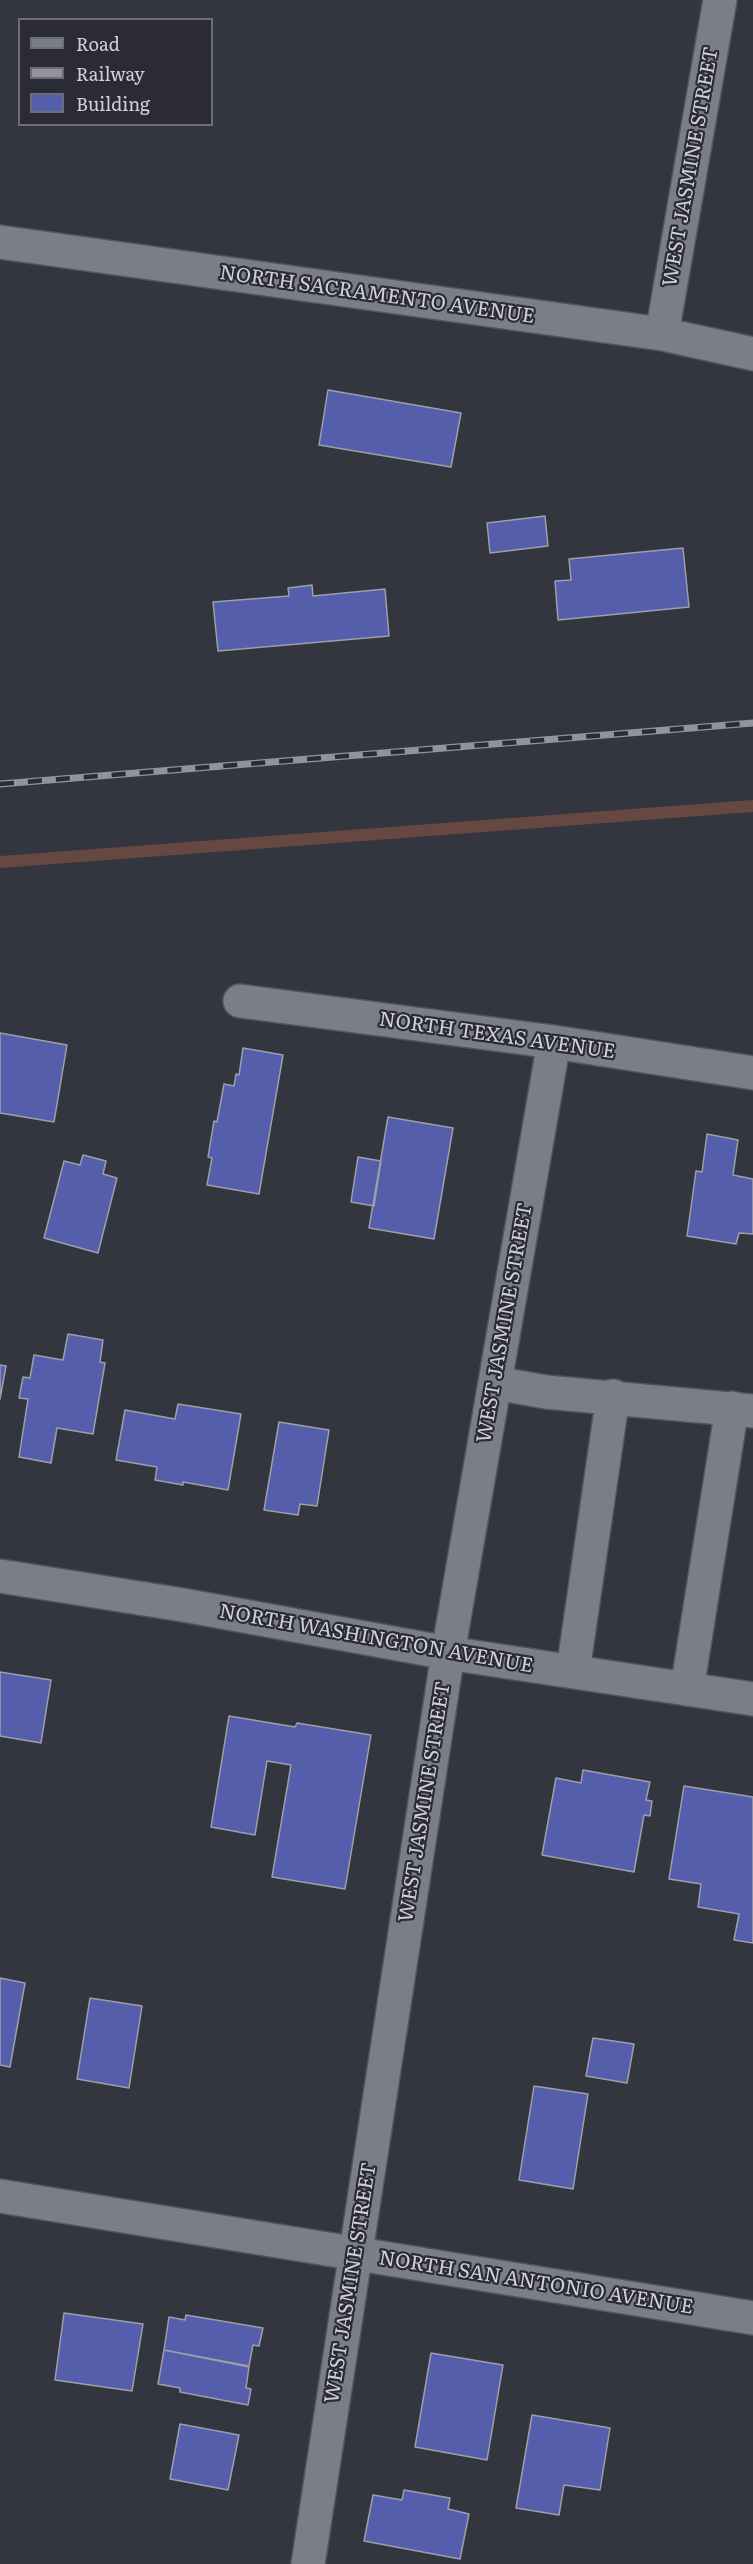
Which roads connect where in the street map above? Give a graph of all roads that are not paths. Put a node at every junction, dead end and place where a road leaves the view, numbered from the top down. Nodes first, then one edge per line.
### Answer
1 (720, 0) edge
2 (0, 242) edge
3 (662, 334) junction
4 (753, 354) edge
5 (240, 1001) dead end
6 (554, 1042) junction
7 (753, 1073) edge
8 (495, 1383) junction
9 (613, 1396) junction
10 (742, 1410) edge
11 (0, 1576) edge
12 (448, 1653) junction
13 (573, 1671) junction
14 (687, 1689) junction
15 (753, 1699) edge
16 (0, 2196) edge
17 (356, 2254) junction
18 (753, 2318) edge
19 (308, 2564) edge

1 - 3 street, WEST JASMINE STREET
2 - 3 street, NORTH SACRAMENTO AVENUE
3 - 4 street, NORTH SACRAMENTO AVENUE
5 - 6 street, NORTH TEXAS AVENUE
6 - 7 street, NORTH TEXAS AVENUE
6 - 8 street, WEST JASMINE STREET
8 - 9 street
8 - 12 street, WEST JASMINE STREET
9 - 10 street
9 - 13 street
10 - 14 street
11 - 12 street, NORTH WASHINGTON AVENUE
12 - 13 street, NORTH WASHINGTON AVENUE
12 - 17 street, WEST JASMINE STREET
13 - 14 street, NORTH WASHINGTON AVENUE
14 - 15 street, NORTH WASHINGTON AVENUE
16 - 17 street, NORTH SAN ANTONIO AVENUE
17 - 18 street, NORTH SAN ANTONIO AVENUE
17 - 19 street, WEST JASMINE STREET

